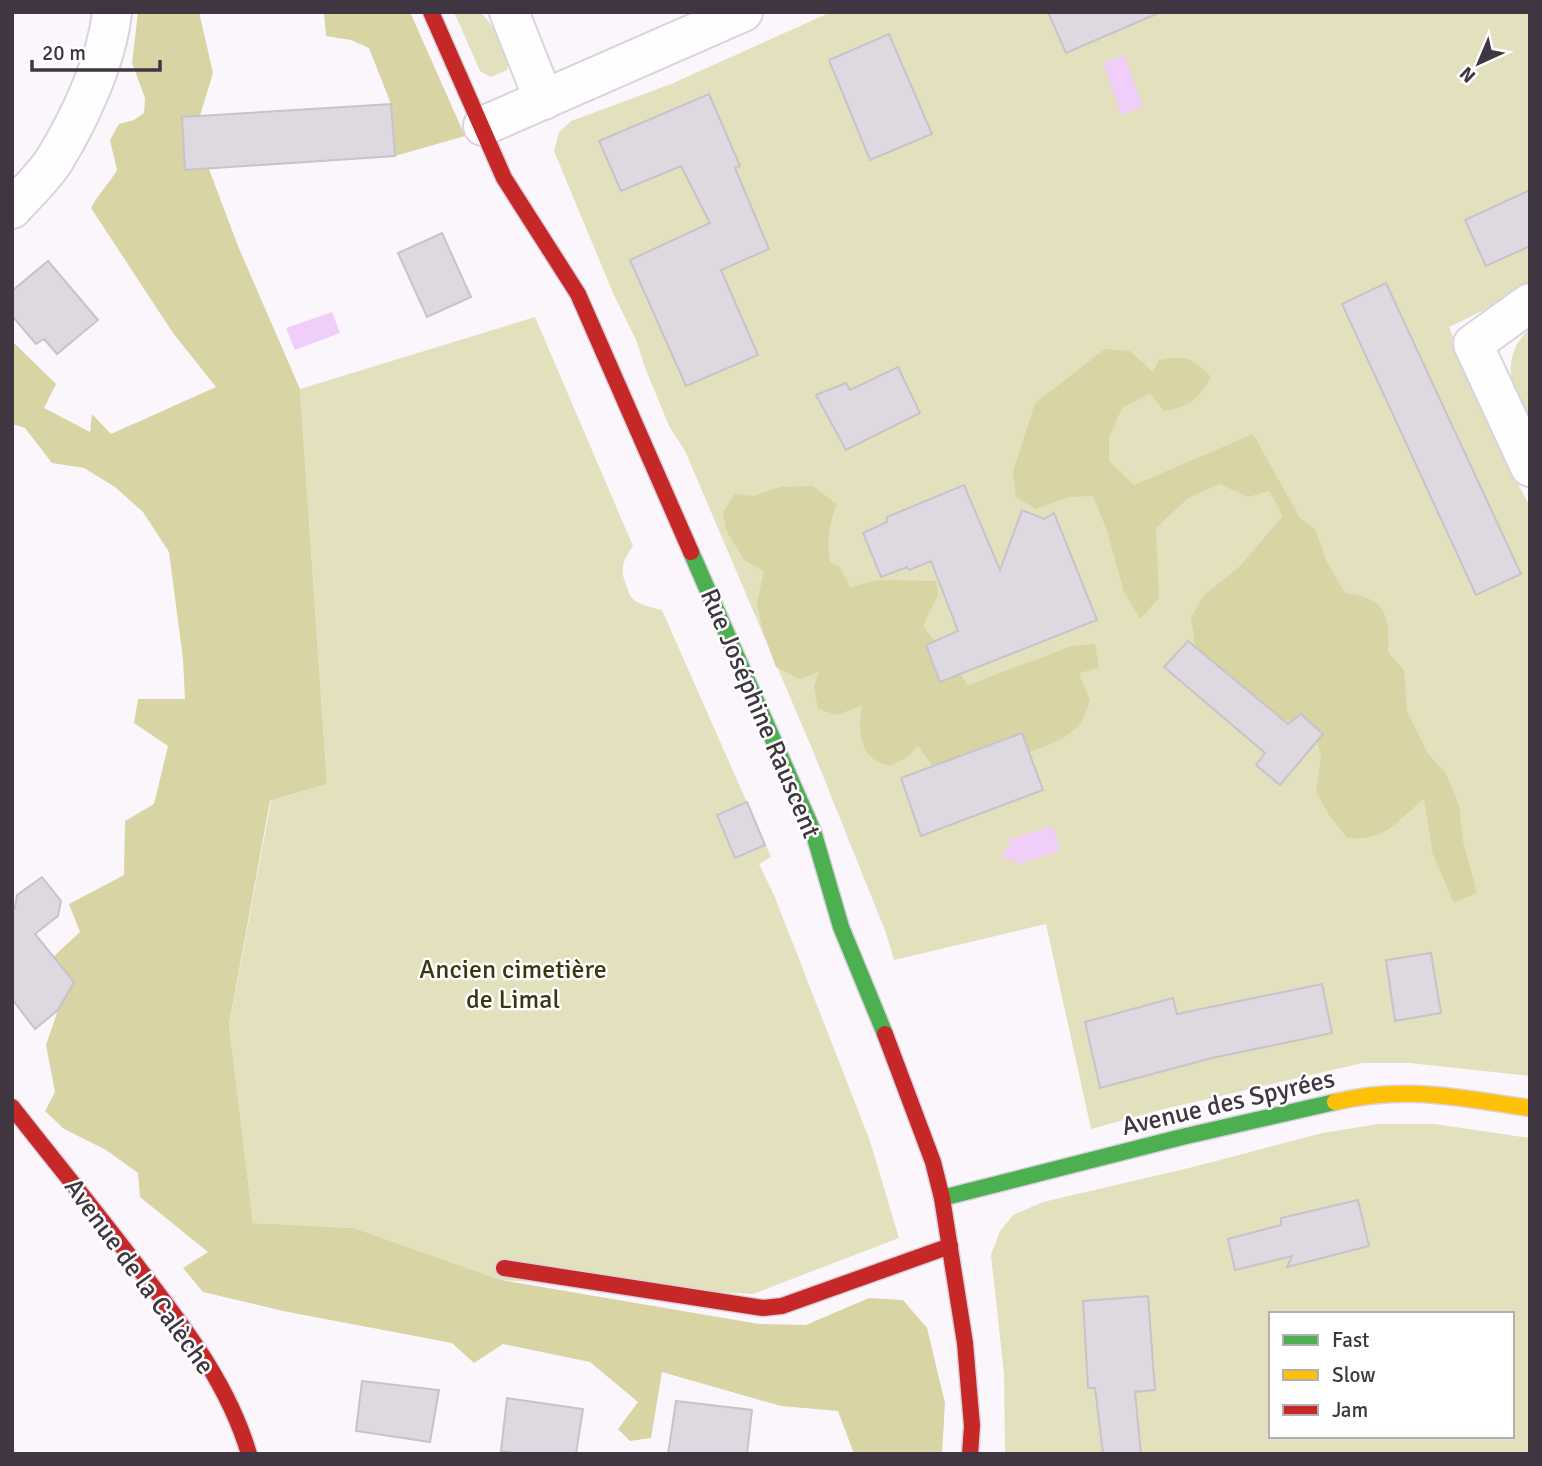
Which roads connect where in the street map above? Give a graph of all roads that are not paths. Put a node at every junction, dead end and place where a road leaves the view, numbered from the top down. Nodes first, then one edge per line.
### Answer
1 (113, 12) edge
2 (431, 12) edge
3 (509, 12) edge
4 (743, 12) edge
5 (544, 100) junction
6 (483, 126) junction
7 (12, 209) edge
8 (1530, 303) edge
9 (1530, 467) edge
10 (12, 1107) edge
11 (1530, 1108) edge
12 (942, 1198) junction
13 (950, 1246) junction
14 (504, 1268) dead end
15 (249, 1454) edge
16 (970, 1454) edge

1 - 7 street
2 - 6 street, Rue Joséphine Rauscent
3 - 5 street
4 - 5 street
5 - 6 street
6 - 12 street, Rue Joséphine Rauscent
8 - 9 street
10 - 15 street, Avenue de la Calèche
11 - 12 street, Avenue des Spyrées
12 - 13 street, Rue Joséphine Rauscent
13 - 14 street
13 - 16 street, Rue Joséphine Rauscent

